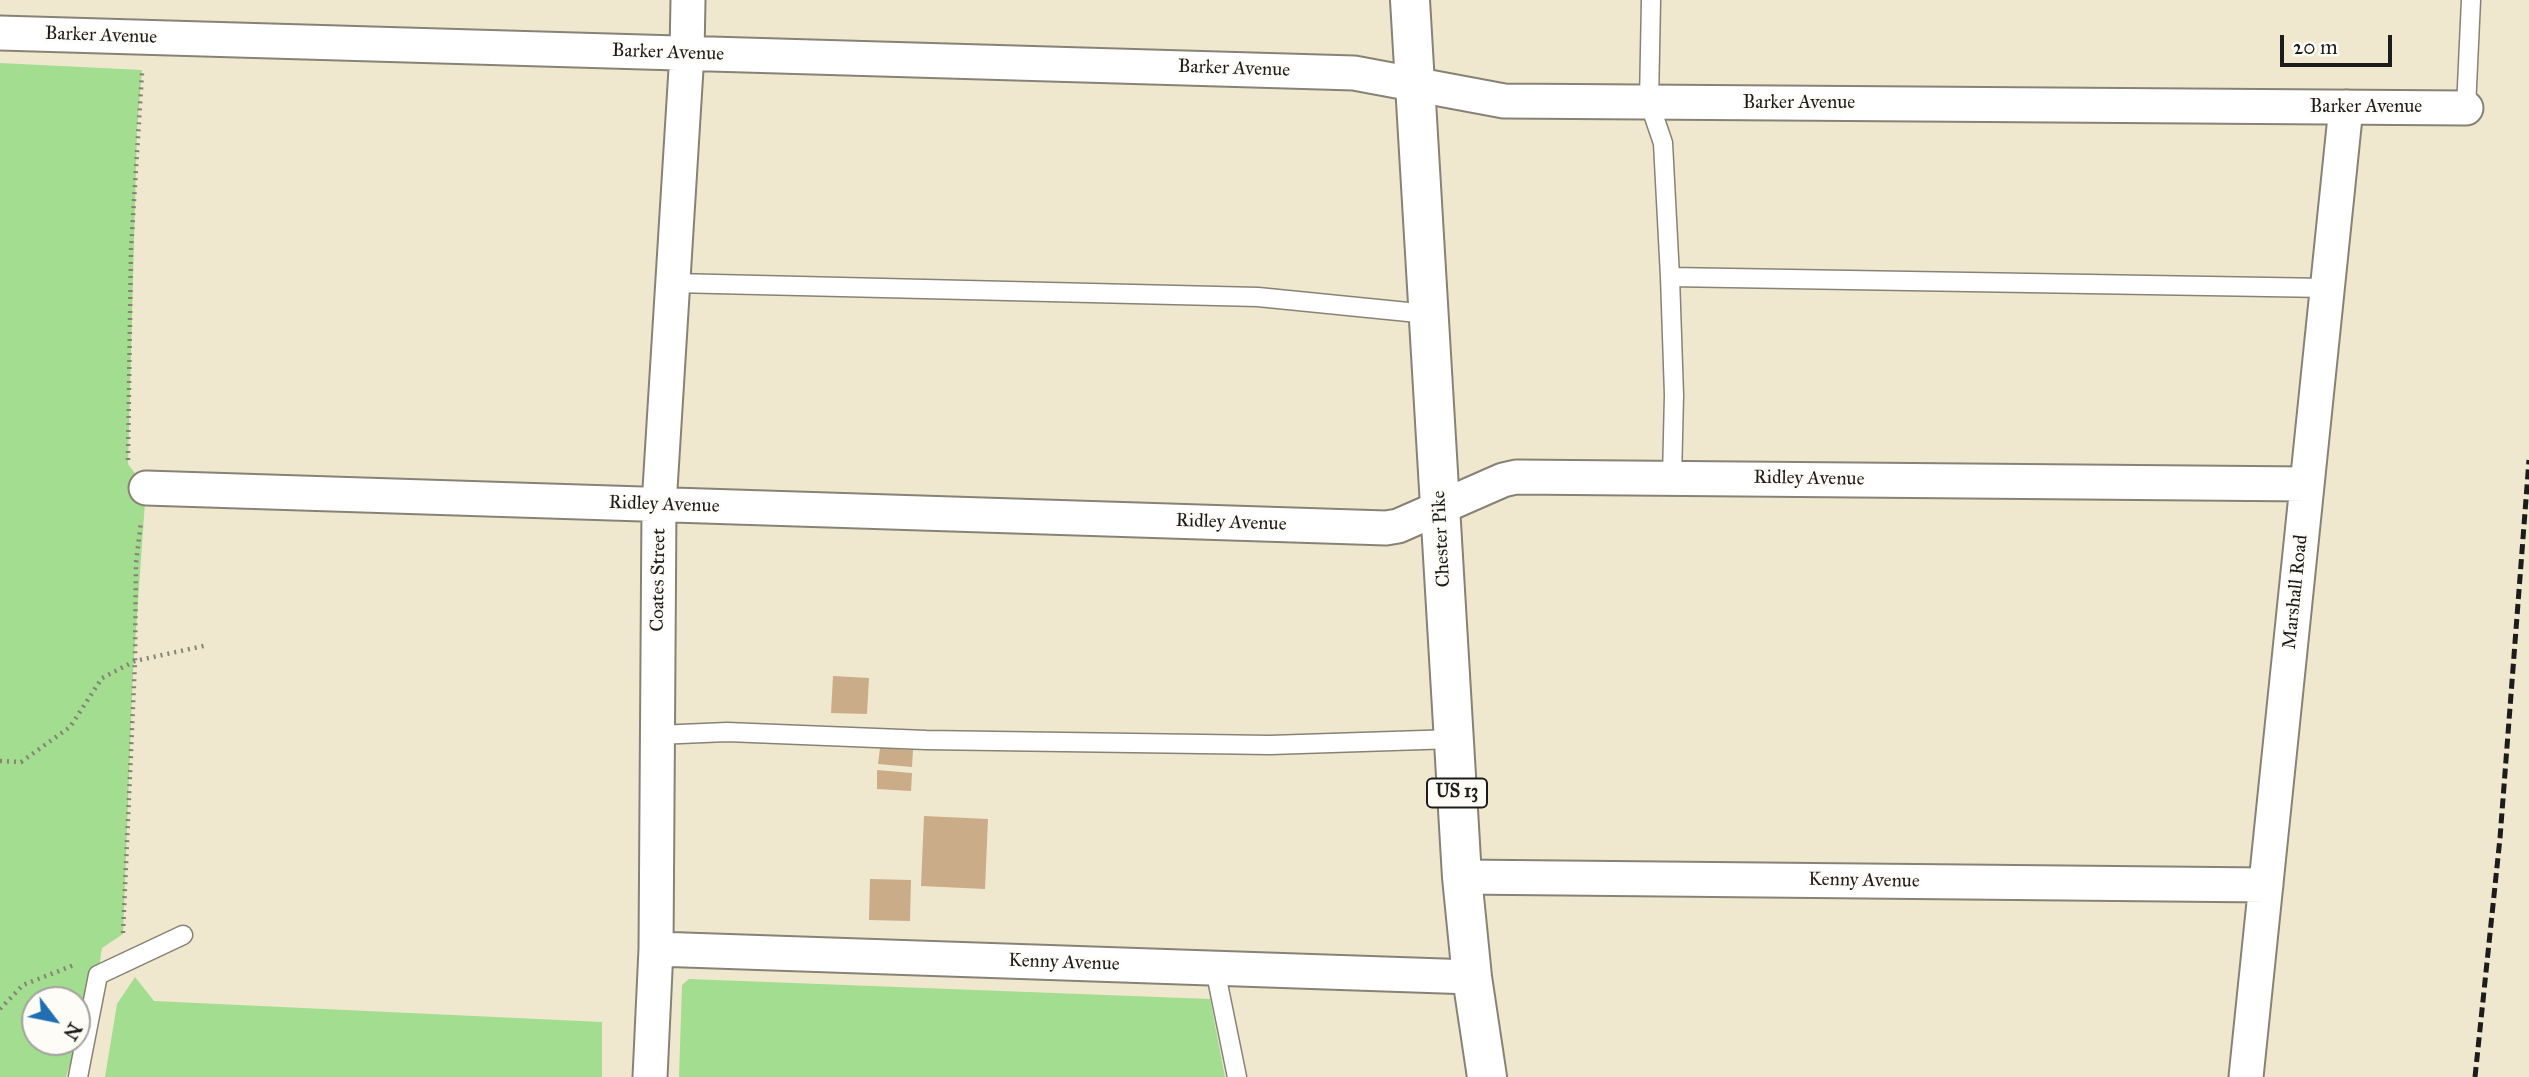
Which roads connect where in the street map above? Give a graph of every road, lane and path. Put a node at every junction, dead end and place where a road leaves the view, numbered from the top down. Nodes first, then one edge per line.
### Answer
1 (688, 0) edge
2 (1410, 0) edge
3 (1651, 0) edge
4 (2471, 0) edge
5 (0, 33) edge
6 (687, 53) junction
7 (1414, 84) junction
8 (1649, 102) junction
9 (2346, 107) junction
10 (2466, 108) joint
11 (1670, 277) junction
12 (674, 283) junction
13 (2327, 288) junction
14 (1428, 314) junction
15 (1672, 478) junction
16 (2307, 484) junction
17 (146, 488) dead end
18 (659, 505) junction
19 (1440, 508) junction
20 (208, 645) dead end
21 (657, 735) junction
22 (1454, 739) junction
23 (0, 761) edge
24 (1462, 877) junction
25 (2266, 886) junction
26 (183, 935) dead end
27 (656, 949) junction
28 (80, 962) dead end
29 (1215, 969) junction
30 (1472, 977) junction
31 (0, 1009) edge
32 (78, 1077) edge
33 (650, 1077) edge
34 (1237, 1077) edge
35 (1487, 1077) edge
36 (2246, 1077) edge

1 - 6 street, Coates Street
2 - 7 main road, Chester Pike / US 13
3 - 8 lane
4 - 10 lane
5 - 6 street, Barker Avenue
6 - 7 street, Barker Avenue
6 - 12 street, Coates Street
7 - 8 street, Barker Avenue
7 - 14 main road, Chester Pike / US 13
8 - 9 street, Barker Avenue
8 - 11 lane
9 - 10 street, Barker Avenue
9 - 13 street, Marshall Road
11 - 13 lane
11 - 15 lane
12 - 14 lane
12 - 18 street, Coates Street
13 - 16 street, Marshall Road
14 - 19 main road, Chester Pike / US 13
15 - 16 street, Ridley Avenue
15 - 19 street, Ridley Avenue
16 - 25 street, Marshall Road
17 - 18 street, Ridley Avenue
18 - 19 street, Ridley Avenue
18 - 21 street, Coates Street
19 - 22 main road, Chester Pike / US 13
20 - 23 path
21 - 22 lane
21 - 27 street, Coates Street
22 - 24 main road, Chester Pike / US 13
24 - 25 street, Kenny Avenue
24 - 30 main road, Chester Pike / US 13
25 - 36 street, Marshall Road
26 - 32 lane
27 - 29 street, Kenny Avenue
27 - 33 street, Coates Street
28 - 31 path
29 - 30 street, Kenny Avenue
29 - 34 lane
30 - 35 main road, Chester Pike / US 13

